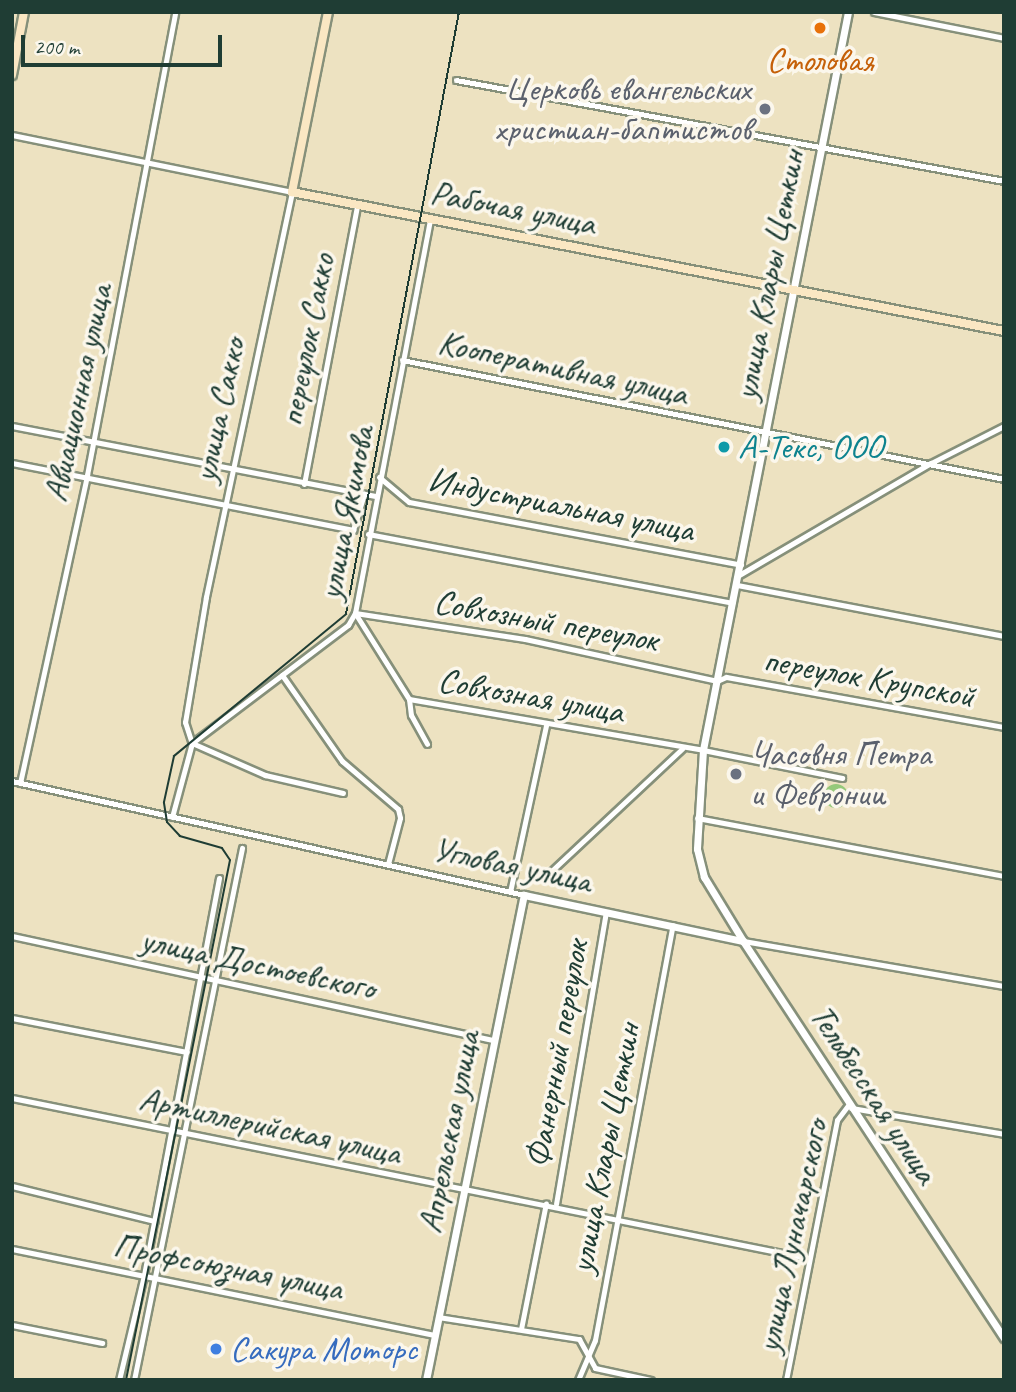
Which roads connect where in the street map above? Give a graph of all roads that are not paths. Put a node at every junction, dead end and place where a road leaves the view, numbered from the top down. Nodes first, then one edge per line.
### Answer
1 (24, 12) edge
2 (175, 12) edge
3 (328, 12) edge
4 (848, 12) edge
5 (873, 12) edge
6 (1004, 38) edge
7 (12, 75) edge
8 (456, 80) dead end
9 (12, 135) edge
10 (820, 146) junction
11 (149, 163) junction
12 (1004, 181) edge
13 (292, 192) junction
14 (357, 205) junction
15 (430, 219) junction
16 (793, 290) junction
17 (1004, 331) edge
18 (402, 360) junction
19 (12, 426) edge
20 (1004, 426) edge
21 (766, 435) junction
22 (94, 440) junction
23 (12, 463) edge
24 (931, 463) junction
25 (234, 467) junction
26 (87, 475) junction
27 (379, 477) junction
28 (1004, 479) edge
29 (304, 484) junction
30 (364, 495) junction
31 (376, 496) junction
32 (226, 504) junction
33 (368, 534) junction
34 (741, 565) junction
35 (740, 575) junction
36 (737, 585) junction
37 (733, 603) junction
38 (355, 613) junction
39 (1004, 636) edge
40 (282, 675) junction
41 (717, 681) junction
42 (409, 699) junction
43 (546, 725) junction
44 (1004, 727) edge
45 (192, 743) junction
46 (427, 744) dead end
47 (683, 748) junction
48 (703, 750) junction
49 (842, 778) dead end
50 (12, 781) edge
51 (20, 783) junction
52 (343, 793) dead end
53 (172, 817) junction
54 (696, 818) junction
55 (242, 848) dead end
56 (387, 864) junction
57 (546, 876) dead end
58 (1004, 876) edge
59 (704, 877) joint
60 (219, 878) dead end
61 (510, 892) junction
62 (524, 895) junction
63 (606, 912) junction
64 (673, 923) junction
65 (12, 936) edge
66 (743, 941) junction
67 (202, 976) junction
68 (215, 981) junction
69 (1004, 986) edge
70 (12, 1018) edge
71 (494, 1040) junction
72 (187, 1052) junction
73 (12, 1098) edge
74 (850, 1106) junction
75 (173, 1129) junction
76 (184, 1132) junction
77 (1004, 1134) edge
78 (12, 1186) edge
79 (464, 1191) junction
80 (546, 1203) junction
81 (556, 1204) junction
82 (619, 1218) junction
83 (155, 1221) junction
84 (12, 1250) edge
85 (807, 1258) junction
86 (144, 1275) junction
87 (155, 1277) junction
88 (439, 1317) junction
89 (12, 1325) edge
90 (521, 1329) junction
91 (434, 1335) junction
92 (1004, 1338) edge
93 (102, 1343) dead end
94 (587, 1354) junction
95 (119, 1380) edge
96 (134, 1380) edge
97 (426, 1380) edge
98 (578, 1380) edge
99 (651, 1380) edge
100 (786, 1380) edge

1 - 7 main road
2 - 11 street, Авиационная улица
3 - 13 main road, улица Сакко
4 - 10 street, улица Клары Цеткин
5 - 6 street
8 - 10 street
9 - 11 street, Рабочая улица
10 - 12 street
10 - 16 street, улица Клары Цеткин
11 - 13 street, Рабочая улица
11 - 22 street, Авиационная улица
13 - 14 main road, Рабочая улица
13 - 25 street, улица Сакко
14 - 15 main road, Рабочая улица
14 - 29 street, переулок Сакко
15 - 16 main road, Рабочая улица
15 - 18 street, улица Якимова
16 - 17 main road, Рабочая улица
16 - 21 street, улица Клары Цеткин
18 - 21 street, Кооперативная улица
18 - 27 street, улица Якимова
19 - 22 street, Индустриальная улица
20 - 24 street
21 - 24 street, Кооперативная улица
21 - 34 street, улица Клары Цеткин
22 - 25 street, Индустриальная улица
22 - 26 street, Авиационная улица
23 - 26 street
24 - 28 street, Кооперативная улица
24 - 35 street
25 - 29 street, Индустриальная улица
25 - 32 street, улица Сакко
26 - 32 street
26 - 51 street, Авиационная улица
27 - 31 street, улица Якимова
27 - 34 street, Индустриальная улица
29 - 30 street, Индустриальная улица
30 - 31 street, Индустриальная улица
30 - 32 street
31 - 33 street, улица Якимова
32 - 45 street, улица Сакко
33 - 37 street, Индустриальная улица
33 - 38 street, улица Якимова
34 - 35 street, улица Клары Цеткин
35 - 36 street, улица Клары Цеткин
36 - 37 street, улица Клары Цеткин
36 - 39 street
37 - 41 street, улица Клары Цеткин
38 - 40 street, улица Якимова
38 - 41 street, Совхозный переулок
38 - 42 street, Совхозная улица
40 - 45 street, улица Якимова
40 - 56 street
41 - 44 street, переулок Крупской
41 - 48 street, улица Клары Цеткин
42 - 43 street, Совхозная улица
42 - 46 street
43 - 47 street, Совхозная улица
43 - 61 street
45 - 52 street
45 - 53 street, улица Сакко
47 - 48 street, Совхозная улица
47 - 57 street
48 - 49 street, Совхозная улица
48 - 54 street, улица Клары Цеткин
50 - 51 street, Угловая улица
51 - 53 street, Угловая улица
53 - 56 street, Угловая улица
54 - 58 street
54 - 59 street, улица Клары Цеткин
55 - 68 street
56 - 61 street, Угловая улица
59 - 66 street, Тельбесская улица
60 - 67 street
61 - 62 street, Угловая улица
62 - 63 street, Угловая улица
62 - 71 street, Апрельская улица
63 - 64 street, Угловая улица
63 - 81 street, Фанерный переулок
64 - 66 street, Угловая улица
64 - 82 street, улица Клары Цеткин
65 - 67 street, улица Достоевского
66 - 69 street, Угловая улица
66 - 74 street, Тельбесская улица
67 - 68 street, улица Достоевского
67 - 72 street
68 - 71 street, улица Достоевского
68 - 76 street
70 - 72 street
71 - 79 street, Апрельская улица
72 - 75 street
73 - 75 street, Артиллерийская улица
74 - 77 street
74 - 85 street, улица Луначарского
74 - 92 street, Тельбесская улица
75 - 76 street, Артиллерийская улица
75 - 83 street
76 - 79 street, Артиллерийская улица
76 - 87 street
78 - 83 street
79 - 80 street, Артиллерийская улица
79 - 88 street, Апрельская улица
80 - 81 street, Артиллерийская улица
80 - 90 street, Фанерный переулок
81 - 82 street, Артиллерийская улица
82 - 85 street, Артиллерийская улица
82 - 94 street, улица Клары Цеткин
83 - 86 street
84 - 86 street, Профсоюзная улица
85 - 100 street, улица Луначарского
86 - 87 street, Профсоюзная улица
86 - 95 street
87 - 91 street, Профсоюзная улица
87 - 96 street
88 - 90 street
88 - 91 street, Апрельская улица
89 - 93 street
90 - 94 street
91 - 97 street, Апрельская улица
94 - 98 street, улица Клары Цеткин
94 - 99 street

